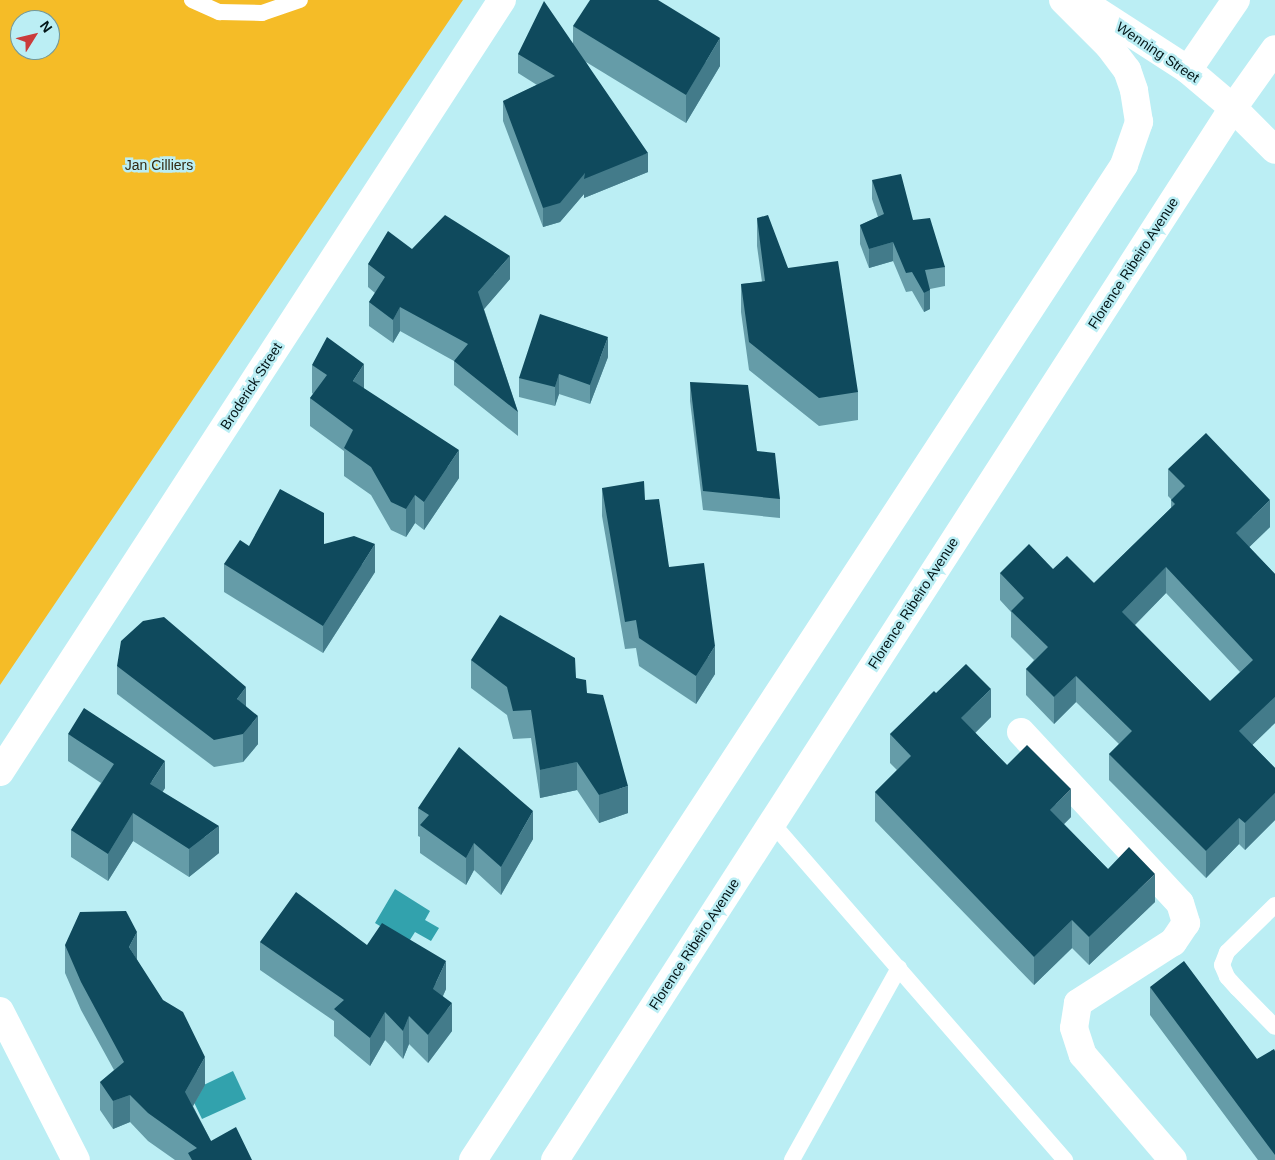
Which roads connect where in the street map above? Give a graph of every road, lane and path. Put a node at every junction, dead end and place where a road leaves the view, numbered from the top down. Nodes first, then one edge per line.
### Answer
1 (192, 0) edge
2 (300, 0) edge
3 (502, 0) edge
4 (1063, 0) edge
5 (1080, 0) edge
6 (1236, 0) edge
7 (1275, 49) edge
8 (1188, 70) junction
9 (1233, 108) junction
10 (1275, 150) edge
11 (1021, 732) dead end
12 (0, 772) edge
13 (772, 823) junction
14 (1275, 905) edge
15 (899, 968) junction
16 (0, 1011) edge
17 (1275, 1026) edge
18 (76, 1160) edge
19 (473, 1160) edge
20 (555, 1160) edge
21 (792, 1160) edge
22 (1065, 1160) edge
23 (1173, 1160) edge

1 - 2 lane
3 - 12 street, Broderick Street
4 - 19 street
5 - 8 street, Wenning Street
6 - 8 street
7 - 9 street, Florence Ribeiro Avenue
8 - 9 street, Wenning Street
9 - 10 street, Wenning Street
9 - 13 street, Florence Ribeiro Avenue
11 - 23 street
13 - 15 lane
13 - 20 street, Florence Ribeiro Avenue
14 - 17 lane
15 - 21 lane
15 - 22 lane
16 - 18 street

